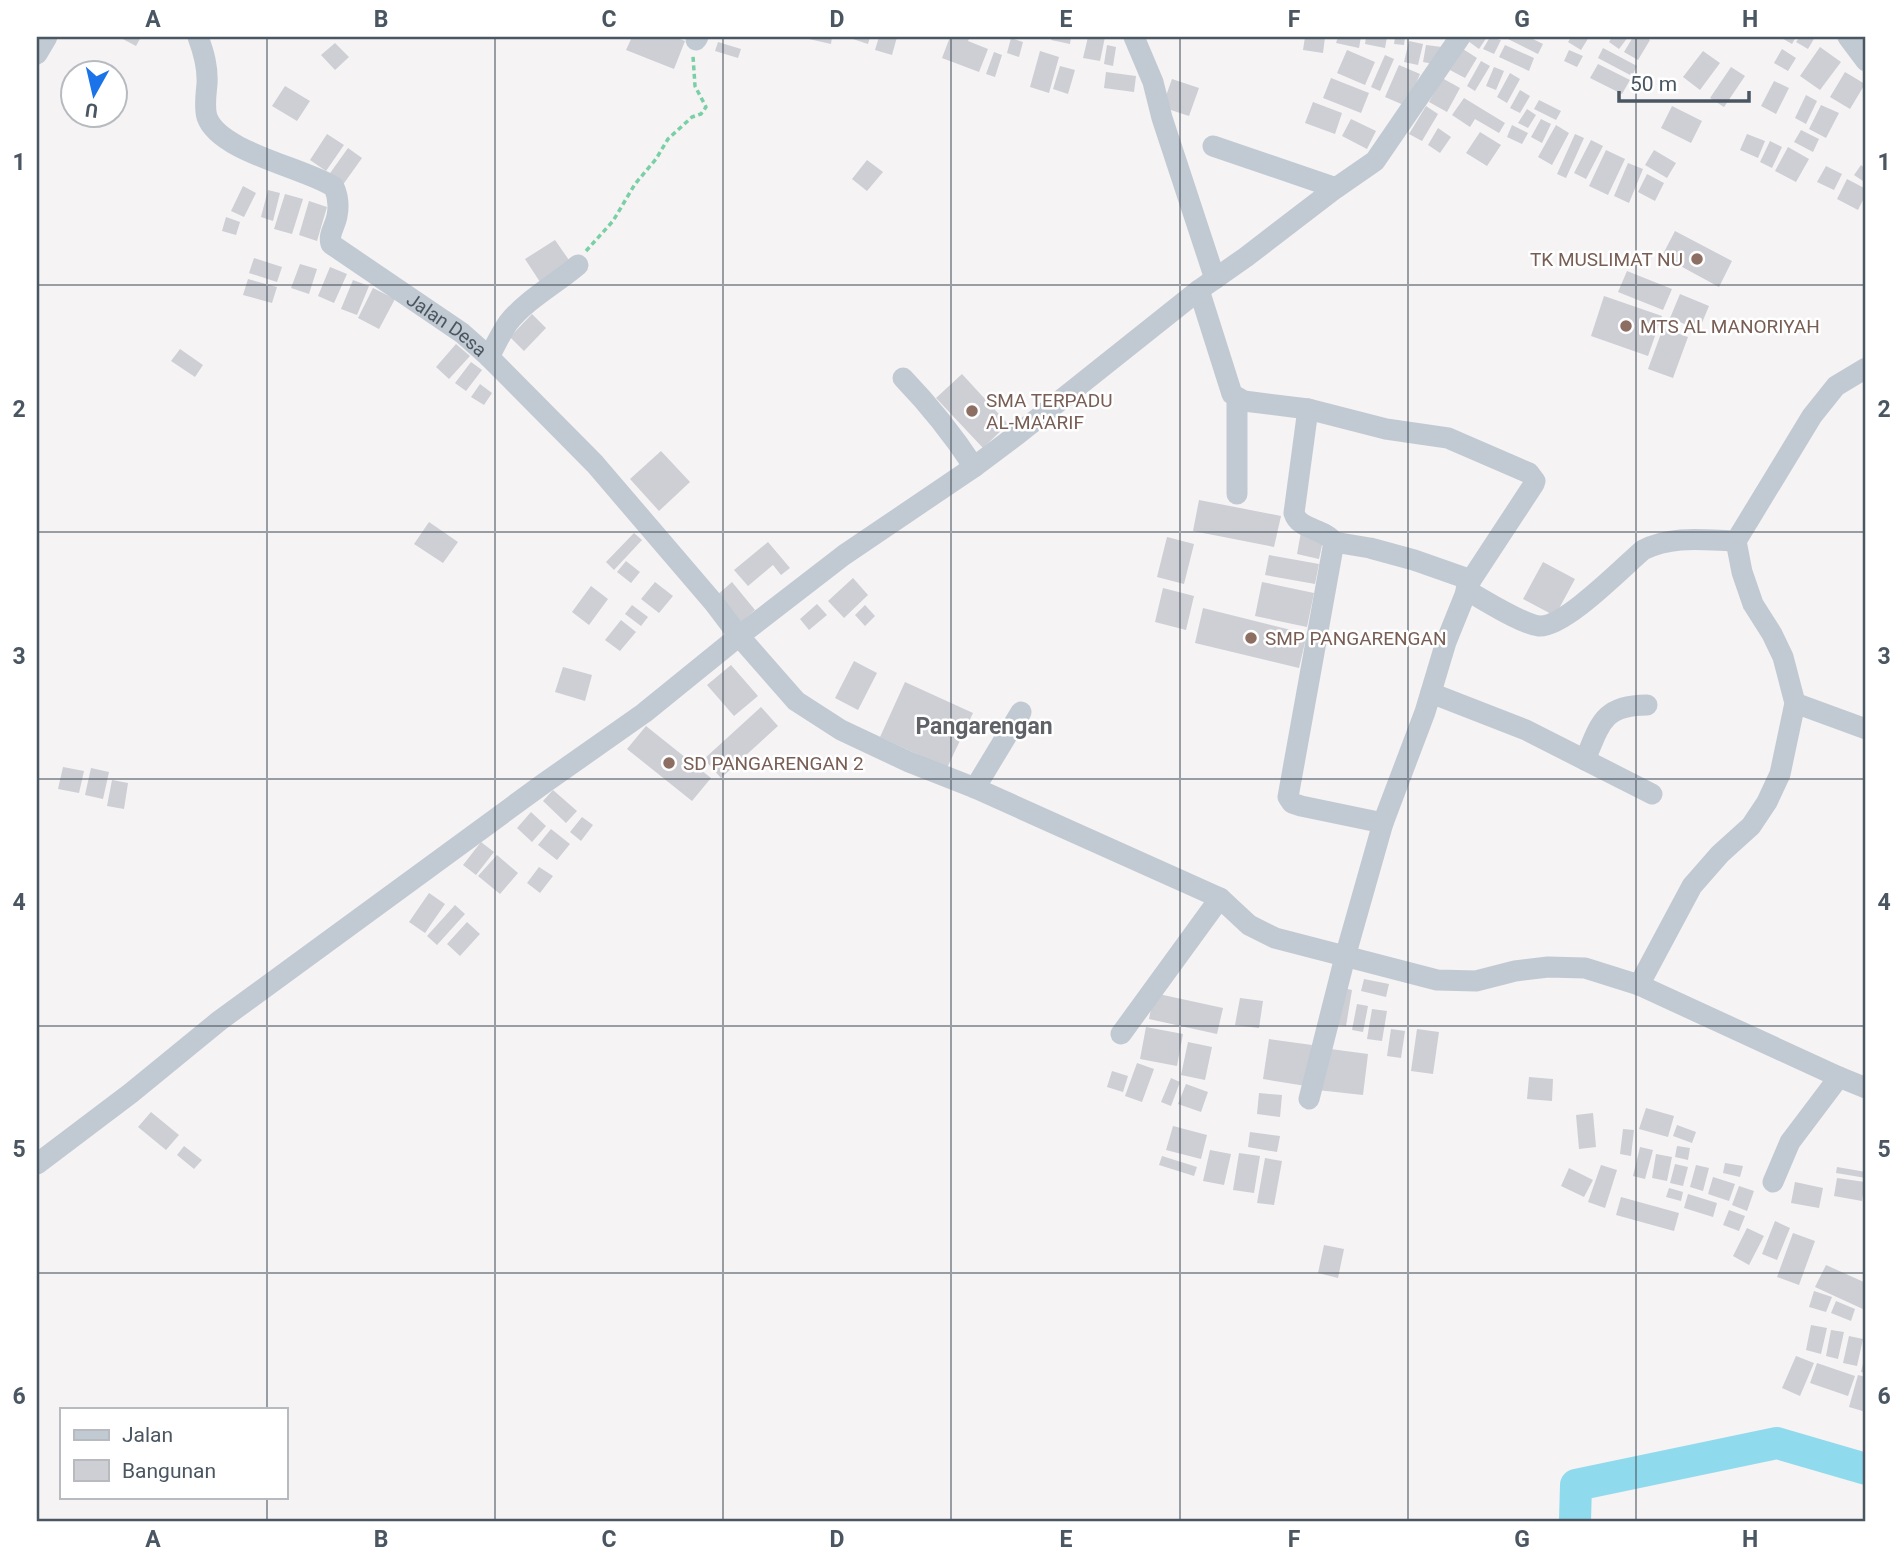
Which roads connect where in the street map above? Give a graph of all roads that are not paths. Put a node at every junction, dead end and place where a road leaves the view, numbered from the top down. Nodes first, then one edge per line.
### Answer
1 (47, 37) edge
2 (198, 37) edge
3 (1134, 37) edge
4 (1460, 37) edge
5 (1848, 37) edge
6 (37, 54) edge
7 (1866, 61) edge
8 (1213, 146) dead end
9 (1336, 188) junction
10 (578, 265) road end
11 (1207, 284) junction
12 (489, 358) junction
13 (1866, 368) edge
14 (903, 378) dead end
15 (1237, 398) junction
16 (1308, 409) junction
17 (974, 467) junction
18 (1237, 494) dead end
19 (1736, 541) junction
20 (1334, 542) junction
21 (1469, 585) junction
22 (738, 636) junction
23 (1431, 693) junction
24 (1795, 703) junction
25 (1647, 705) dead end
26 (1021, 712) dead end
27 (1866, 729) edge
28 (1585, 760) junction
29 (975, 788) junction
30 (1652, 794) dead end
31 (1382, 822) junction
32 (1220, 898) junction
33 (1345, 957) junction
34 (1639, 985) junction
35 (1121, 1034) dead end
36 (1839, 1077) junction
37 (1866, 1088) edge
38 (1309, 1099) dead end
39 (37, 1164) edge
40 (1773, 1182) dead end

1 - 6 street
2 - 12 street, Jalan Desa
3 - 11 street
4 - 9 street
5 - 7 street
8 - 9 street
9 - 11 street
10 - 12 street
11 - 15 street
11 - 17 street
12 - 22 street, Jalan Desa
13 - 19 street
14 - 17 street
15 - 16 street
15 - 18 street
16 - 20 street
16 - 21 street
17 - 22 street
19 - 21 street
19 - 24 street
20 - 21 street
20 - 31 street
21 - 23 street
22 - 29 street, Jalan Desa
22 - 39 street
23 - 28 street
23 - 31 street
24 - 27 street
24 - 34 street
25 - 28 street
26 - 29 street
28 - 30 street
29 - 32 street, Jalan Desa
31 - 33 street
32 - 33 street, Jalan Desa
32 - 35 street
33 - 34 street, Jalan Desa
33 - 38 street
34 - 36 street, Jalan Desa
36 - 37 street, Jalan Desa
36 - 40 street

